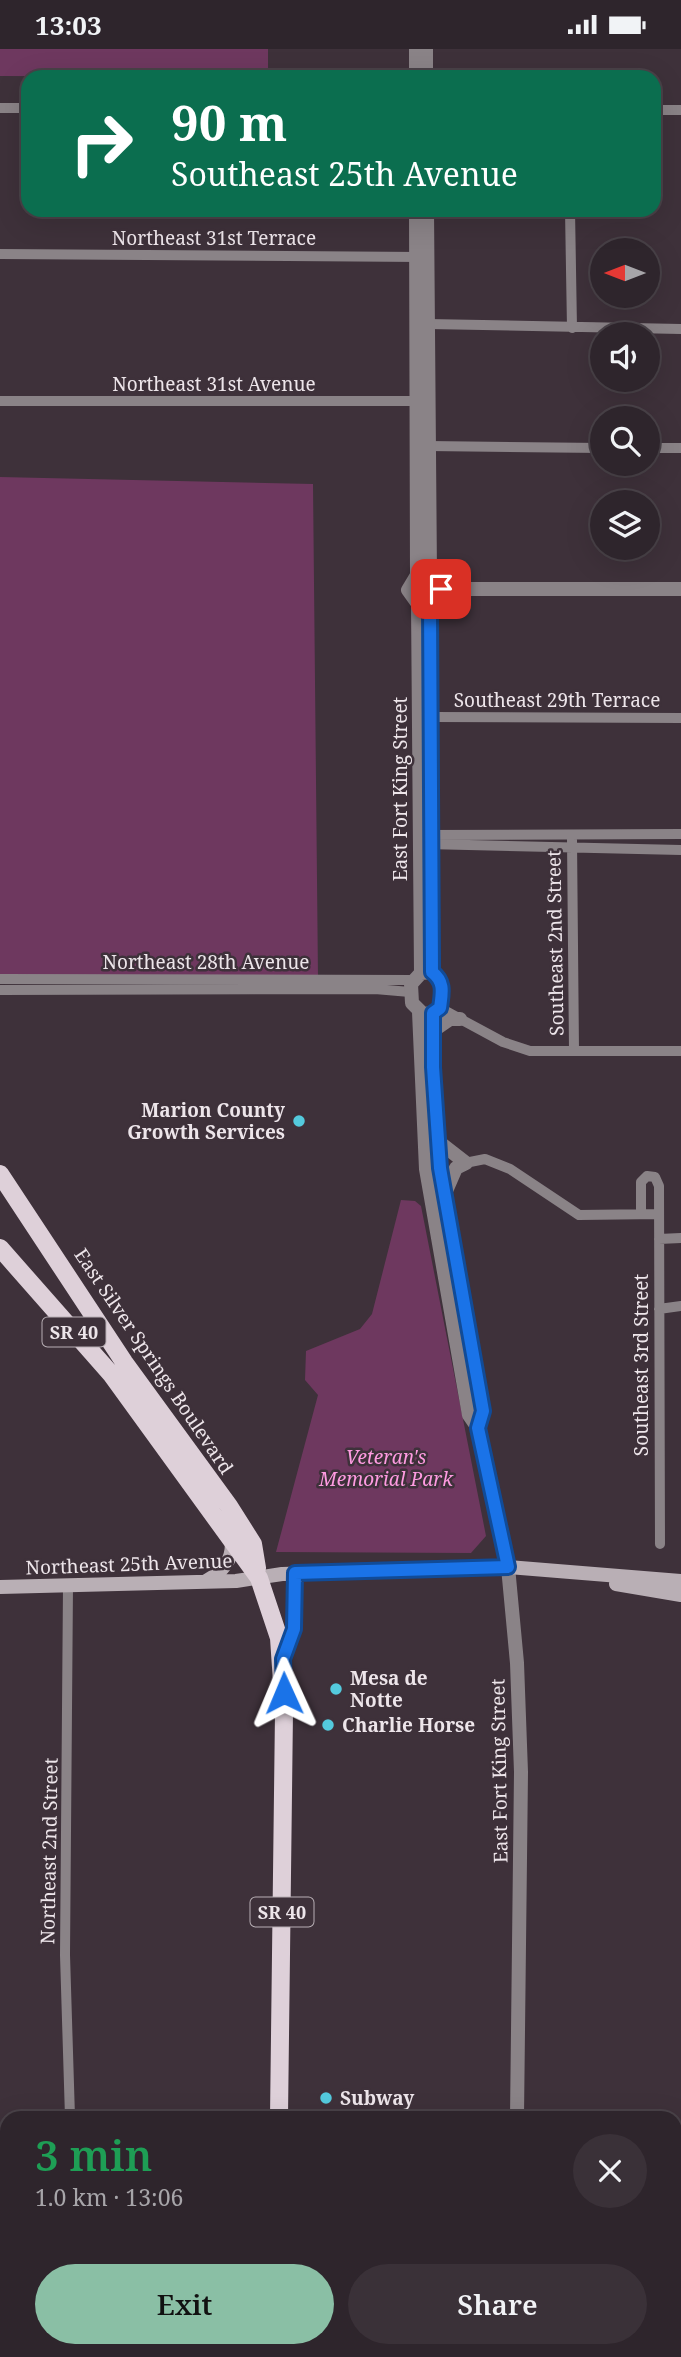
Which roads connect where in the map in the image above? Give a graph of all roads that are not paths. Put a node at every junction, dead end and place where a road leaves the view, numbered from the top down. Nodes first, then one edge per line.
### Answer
1 (416, 49) edge
2 (426, 49) edge
3 (416, 70) edge
4 (426, 70) edge
5 (0, 108) edge
6 (21, 108) edge
7 (661, 110) edge
8 (681, 110) edge
9 (417, 217) edge
10 (426, 217) edge
11 (570, 217) edge
12 (0, 254) edge
13 (421, 257) junction
14 (428, 324) junction
15 (572, 328) junction
16 (681, 329) edge
17 (0, 401) edge
18 (423, 401) junction
19 (428, 446) junction
20 (590, 447) edge
21 (660, 448) edge
22 (681, 448) edge
23 (424, 575) junction
24 (441, 589) junction
25 (681, 589) edge
26 (424, 605) junction
27 (432, 717) junction
28 (681, 718) edge
29 (572, 834) junction
30 (681, 834) edge
31 (426, 840) junction
32 (571, 846) junction
33 (681, 850) edge
34 (0, 979) edge
35 (419, 980) junction
36 (0, 990) edge
37 (431, 1011) junction
38 (460, 1019) junction
39 (434, 1030) junction
40 (574, 1051) junction
41 (681, 1051) edge
42 (439, 1142) junction
43 (467, 1163) junction
44 (433, 1168) junction
45 (2, 1181) edge
46 (445, 1198) junction
47 (641, 1214) junction
48 (659, 1214) junction
49 (681, 1238) edge
50 (659, 1239) junction
51 (0, 1248) edge
52 (681, 1306) edge
53 (659, 1309) junction
54 (478, 1428) junction
55 (231, 1536) junction
56 (660, 1543) dead end
57 (508, 1567) junction
58 (295, 1573) junction
59 (259, 1578) junction
60 (681, 1581) edge
61 (204, 1582) junction
62 (68, 1586) junction
63 (0, 1587) edge
64 (681, 1595) edge
65 (283, 1659) junction
66 (70, 2111) edge
67 (279, 2111) edge
68 (517, 2111) edge

1 - 3 street
2 - 4 street
5 - 6 street
7 - 8 street
9 - 13 street, East Fort King Street
10 - 13 street, East Fort King Street
11 - 15 street
12 - 13 street, Northeast 31st Terrace
13 - 14 street, East Fort King Street
13 - 18 street, East Fort King Street
14 - 15 street
14 - 18 street, East Fort King Street
15 - 16 street
17 - 18 street, Northeast 31st Avenue
18 - 19 street, East Fort King Street
18 - 23 street, East Fort King Street
19 - 20 street
19 - 23 street, East Fort King Street
21 - 22 street
23 - 24 street
23 - 26 street, East Fort King Street
24 - 25 street
24 - 26 street
26 - 27 street, East Fort King Street
26 - 31 street, East Fort King Street
27 - 28 street, Southeast 29th Terrace
27 - 31 street, East Fort King Street
29 - 30 street
29 - 31 street
29 - 32 street, Southeast 2nd Street
31 - 32 street
31 - 35 street, East Fort King Street
32 - 33 street
32 - 40 street, Southeast 2nd Street
34 - 35 street, Northeast 28th Avenue
35 - 36 street, Northeast 28th Avenue
35 - 37 street
35 - 37 street
37 - 38 street
37 - 39 street, East Fort King Street
37 - 44 street, East Fort King Street
38 - 39 street
38 - 40 street
39 - 42 street, East Fort King Street
40 - 41 street
42 - 43 street
42 - 44 street, East Fort King Street
43 - 44 street
43 - 46 street
43 - 47 street
44 - 46 street, East Fort King Street
44 - 54 street, East Fort King Street
45 - 59 main road, East Silver Springs Boulevard / SR 40
46 - 54 street, East Fort King Street
47 - 48 street
47 - 48 street, Southeast 3rd Street
48 - 50 street, Southeast 3rd Street
49 - 50 street
50 - 53 street, Southeast 3rd Street
51 - 55 main road, East Silver Springs Boulevard / SR 40
52 - 53 street
53 - 56 street, Southeast 3rd Street
54 - 57 street, East Fort King Street
55 - 59 main road, East Silver Springs Boulevard / SR 40
55 - 61 main road
57 - 58 main road, Northeast 25th Avenue
57 - 60 main road
57 - 64 main road
57 - 68 street, East Fort King Street
58 - 59 main road, Northeast 25th Avenue
58 - 65 main road
59 - 61 main road, Northeast 25th Avenue
59 - 65 main road, East Silver Springs Boulevard / SR 40
61 - 62 main road, Northeast 25th Avenue
62 - 63 main road, Northeast 25th Avenue
62 - 66 street, Northeast 2nd Street
65 - 67 main road, East Silver Springs Boulevard / SR 40

